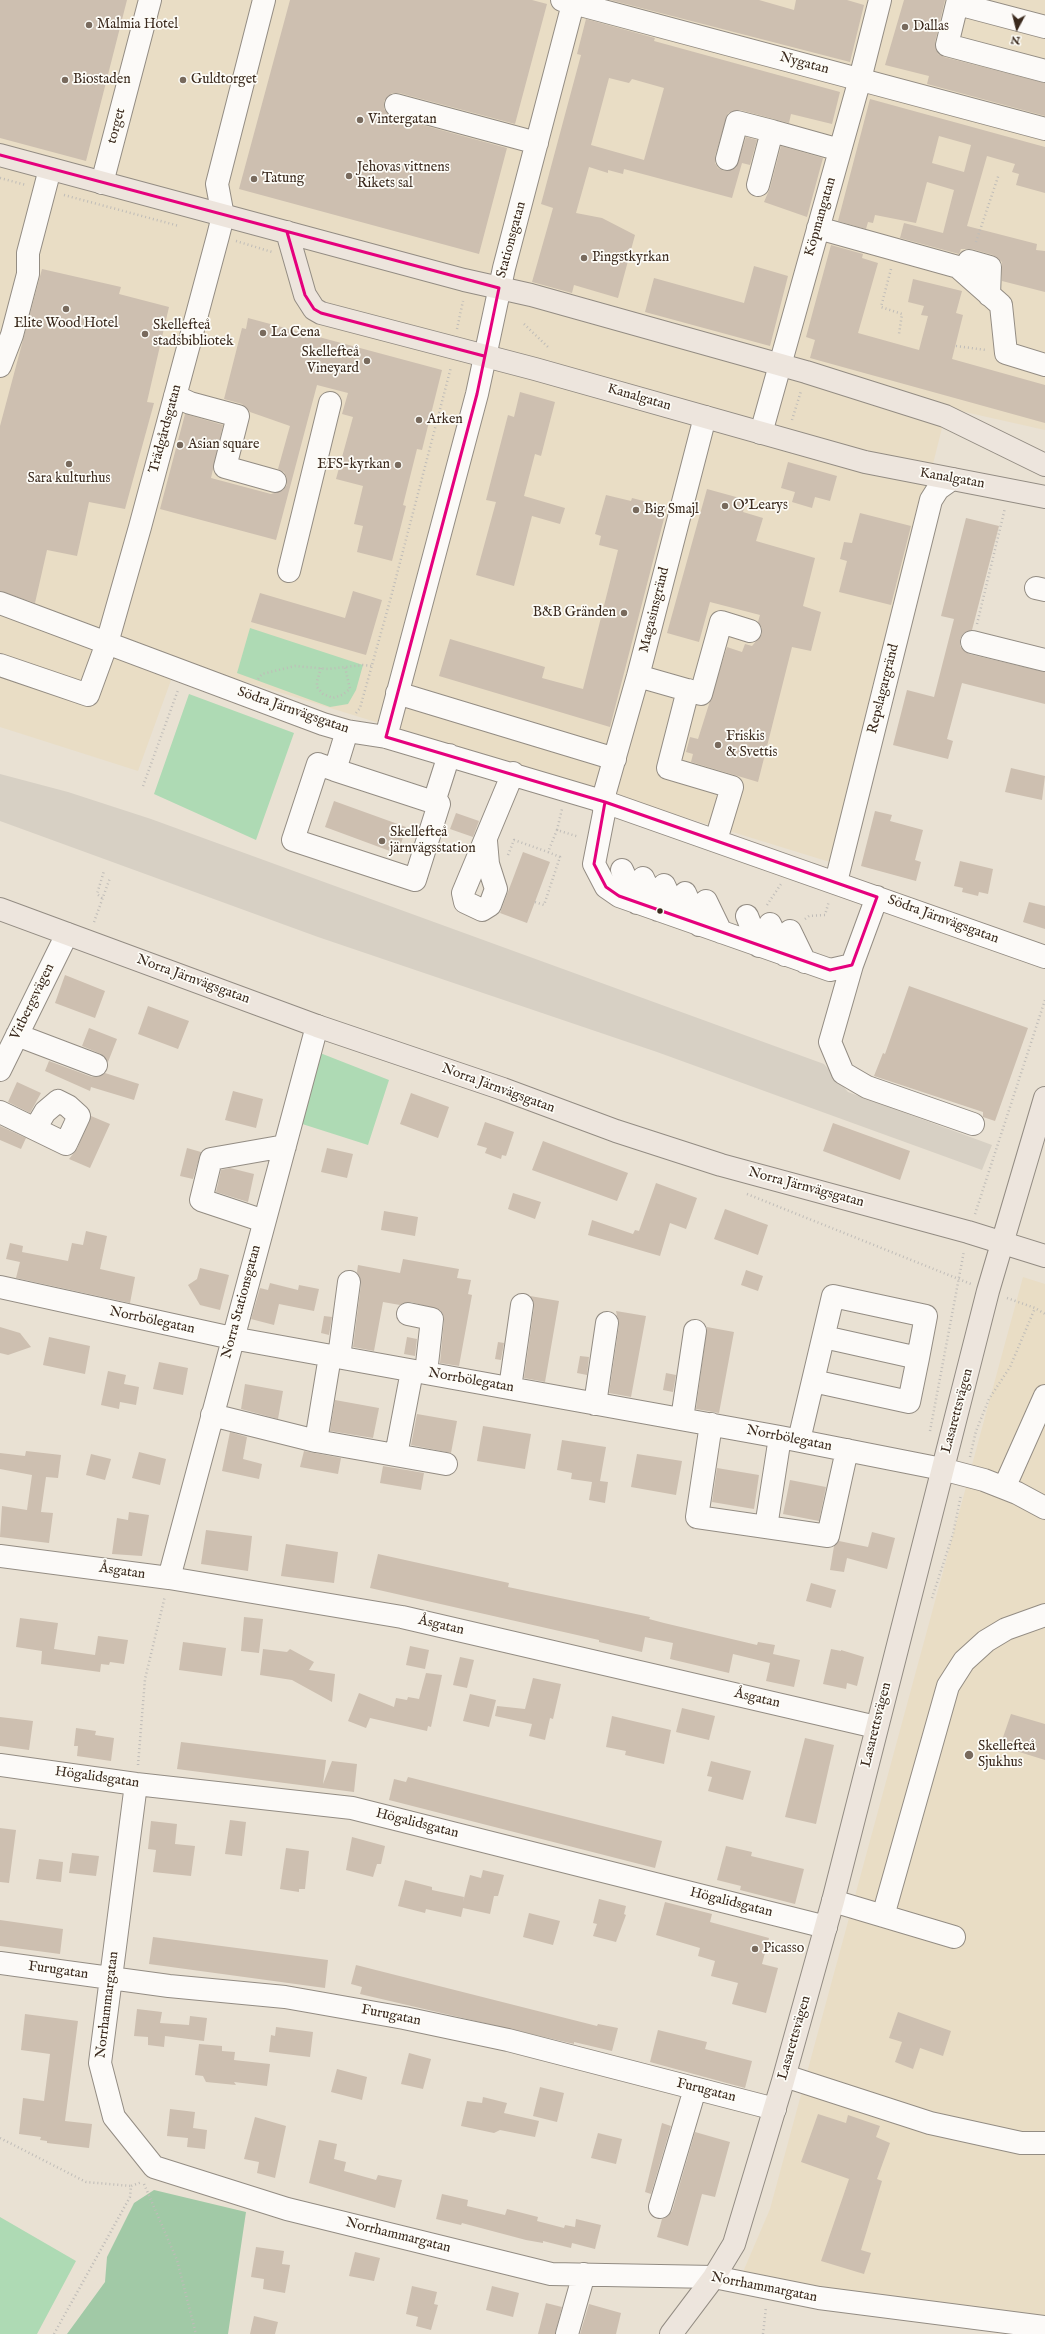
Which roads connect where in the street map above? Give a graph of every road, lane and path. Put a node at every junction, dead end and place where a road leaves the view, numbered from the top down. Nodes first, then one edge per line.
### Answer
1 (150, 0) edge
2 (264, 0) edge
3 (880, 0) edge
4 (570, 1) edge
5 (958, 2) edge
6 (1045, 26) edge
7 (1045, 71) edge
8 (860, 79) junction
9 (396, 105) dead end
10 (1045, 129) edge
11 (772, 131) junction
12 (537, 144) junction
13 (840, 150) junction
14 (0, 155) edge
15 (727, 159) dead end
16 (50, 169) junction
17 (999, 174) dead end
18 (0, 178) edge
19 (102, 183) junction
20 (758, 185) dead end
21 (44, 190) junction
22 (180, 226) dead end
23 (220, 226) junction
24 (818, 228) junction
25 (287, 232) junction
26 (896, 250) junction
27 (275, 253) dead end
28 (969, 261) joint
29 (469, 281) junction
30 (499, 288) junction
31 (989, 295) junction
32 (524, 324) dead end
33 (899, 334) dead end
34 (956, 346) dead end
35 (452, 347) junction
36 (549, 348) dead end
37 (1006, 354) junction
38 (484, 356) junction
39 (779, 365) junction
40 (1045, 365) edge
41 (0, 366) edge
42 (806, 372) junction
43 (175, 396) junction
44 (330, 403) dead end
45 (705, 417) junction
46 (761, 433) junction
47 (787, 440) junction
48 (1045, 465) edge
49 (900, 470) junction
50 (952, 479) junction
51 (275, 481) dead end
52 (932, 496) junction
53 (1045, 497) edge
54 (1007, 500) dead end
55 (290, 572) dead end
56 (0, 603) edge
57 (750, 630) dead end
58 (107, 642) junction
59 (972, 642) joint
60 (1045, 660) edge
61 (0, 665) edge
62 (372, 666) junction
63 (345, 667) junction
64 (321, 668) junction
65 (185, 673) junction
66 (638, 676) junction
67 (253, 684) dead end
68 (688, 690) junction
69 (397, 693) junction
70 (347, 731) junction
71 (386, 737) junction
72 (450, 756) junction
73 (615, 759) junction
74 (335, 770) junction
75 (513, 773) junction
76 (143, 786) dead end
77 (434, 802) junction
78 (605, 802) junction
79 (716, 840) junction
80 (486, 841) dead end
81 (548, 852) junction
82 (607, 859) junction
83 (506, 861) dead end
84 (794, 867) junction
85 (104, 871) dead end
86 (110, 878) dead end
87 (643, 878) dead end
88 (836, 882) junction
89 (664, 885) dead end
90 (105, 890) dead end
91 (685, 893) dead end
92 (877, 896) junction
93 (102, 898) dead end
94 (628, 899) junction
95 (535, 902) dead end
96 (716, 904) dead end
97 (0, 910) edge
98 (658, 910) junction
99 (679, 917) junction
100 (767, 921) junction
101 (699, 925) junction
102 (67, 934) junction
103 (740, 939) junction
104 (1045, 957) edge
105 (795, 958) junction
106 (852, 965) junction
107 (1045, 1000) edge
108 (317, 1026) junction
109 (17, 1035) junction
110 (96, 1065) dead end
111 (0, 1070) edge
112 (1045, 1098) edge
113 (0, 1112) edge
114 (973, 1124) dead end
115 (34, 1129) dead end
116 (285, 1146) junction
117 (264, 1221) junction
118 (968, 1232) junction
119 (1004, 1244) junction
120 (1045, 1256) edge
121 (957, 1279) dead end
122 (349, 1282) dead end
123 (0, 1287) edge
124 (522, 1305) dead end
125 (1035, 1308) dead end
126 (408, 1314) dead end
127 (1045, 1314) edge
128 (607, 1323) dead end
129 (694, 1331) dead end
130 (824, 1337) junction
131 (232, 1338) junction
132 (335, 1357) junction
133 (918, 1358) junction
134 (419, 1372) junction
135 (813, 1381) junction
136 (510, 1388) junction
137 (1045, 1396) edge
138 (595, 1404) junction
139 (212, 1415) junction
140 (682, 1419) junction
141 (711, 1424) junction
142 (790, 1438) junction
143 (316, 1441) junction
144 (847, 1450) junction
145 (396, 1455) junction
146 (446, 1464) dead end
147 (942, 1469) junction
148 (1004, 1488) junction
149 (1045, 1508) edge
150 (766, 1527) junction
151 (0, 1556) edge
152 (169, 1578) junction
153 (1045, 1615) edge
154 (876, 1727) junction
155 (0, 1765) edge
156 (136, 1784) junction
157 (833, 1901) junction
158 (883, 1916) junction
159 (826, 1927) junction
160 (954, 1937) dead end
161 (0, 1963) edge
162 (112, 1978) junction
163 (785, 2076) junction
164 (695, 2089) junction
165 (775, 2109) junction
166 (0, 2138) edge
167 (1045, 2143) edge
168 (148, 2174) junction
169 (131, 2186) junction
170 (660, 2207) dead end
171 (584, 2274) junction
172 (714, 2277) junction
173 (767, 2288) junction
174 (1045, 2327) edge
175 (54, 2334) edge
176 (196, 2334) edge
177 (567, 2334) edge
178 (671, 2334) edge
179 (764, 2334) edge

1 - 19 street, torget
2 - 23 street
3 - 8 street, Köpmangatan
4 - 8 street, Nygatan
4 - 12 street, Stationsgatan
5 - 6 street
5 - 7 street
8 - 10 street, Nygatan
8 - 13 street, Köpmangatan
9 - 12 street
11 - 13 street
11 - 15 street
11 - 20 street
12 - 30 street, Stationsgatan
13 - 24 street, Köpmangatan
14 - 16 main road
16 - 19 main road
16 - 21 street
17 - 28 path
18 - 21 path
19 - 23 main road
21 - 22 path
21 - 41 street
23 - 25 main road
23 - 27 path
23 - 43 street, Trädgårdsgatan
24 - 26 street
24 - 39 street, Köpmangatan
25 - 29 main road
25 - 35 main road, Kanalgatan
26 - 31 street
26 - 33 path
28 - 31 street
29 - 30 main road
29 - 35 path
30 - 38 street, Stationsgatan
30 - 39 main road
31 - 37 street
32 - 36 path
34 - 37 path
35 - 38 main road, Kanalgatan
35 - 62 path
37 - 40 street
38 - 45 main road, Kanalgatan
38 - 69 street, Stationsgatan
39 - 42 main road
39 - 46 street, Köpmangatan
42 - 47 path
42 - 48 main road
43 - 51 street
43 - 58 street, Trädgårdsgatan
44 - 55 street
45 - 46 main road, Kanalgatan
45 - 66 street, Magasinsgränd
46 - 47 main road, Kanalgatan
47 - 49 main road, Kanalgatan
49 - 50 main road, Kanalgatan
49 - 52 street
50 - 52 street
50 - 53 main road, Kanalgatan
52 - 88 street, Repslagargränd
54 - 59 path
56 - 58 street, Södra Järnvägsgatan
57 - 68 street
58 - 61 street, Trädgårdsgatan
58 - 65 street, Södra Järnvägsgatan
59 - 60 street
62 - 63 path
62 - 70 path
63 - 64 path
63 - 64 path
64 - 67 path
65 - 70 street, Södra Järnvägsgatan
65 - 76 path
66 - 68 street
66 - 73 street, Magasinsgränd
68 - 79 street
69 - 71 street, Stationsgatan
69 - 73 street
70 - 71 street, Södra Järnvägsgatan
70 - 74 street
71 - 72 street, Södra Järnvägsgatan
72 - 75 street, Södra Järnvägsgatan
72 - 77 street
73 - 78 street, Magasinsgränd
74 - 77 street
74 - 77 street
75 - 78 street, Södra Järnvägsgatan
75 - 80 street
78 - 79 street, Södra Järnvägsgatan
78 - 82 street, Magasinsgränd
79 - 84 street, Södra Järnvägsgatan
81 - 82 path
81 - 83 path
81 - 95 path
82 - 94 street
82 - 94 street, Magasinsgränd
84 - 88 street, Södra Järnvägsgatan
84 - 100 path
85 - 93 path
86 - 90 path
87 - 98 street
88 - 92 street, Södra Järnvägsgatan
89 - 99 street
91 - 101 street
92 - 104 street, Södra Järnvägsgatan
92 - 106 street
94 - 98 street
96 - 103 street
97 - 102 main road, Norra Järnvägsgatan
98 - 99 street
99 - 101 street
100 - 103 street
100 - 105 street
101 - 103 street
102 - 108 main road, Norra Järnvägsgatan
102 - 109 street, Vitbergsvägen
103 - 105 street
105 - 106 street
106 - 114 street
107 - 118 path
108 - 116 street, Norra Stationsgatan
108 - 118 main road, Norra Järnvägsgatan
109 - 110 street
109 - 111 street, Vitbergsvägen
112 - 119 main road, Lasarettsvägen
113 - 115 street
116 - 117 street, Norra Stationsgatan
116 - 117 street
117 - 131 street, Norra Stationsgatan
118 - 119 main road, Norra Järnvägsgatan
118 - 121 path
119 - 120 main road, Norra Järnvägsgatan
119 - 147 main road, Lasarettsvägen
122 - 132 street
123 - 131 street, Norrbölegatan
124 - 136 street
125 - 127 path
126 - 134 street
128 - 138 street
129 - 140 street
130 - 133 street
130 - 133 street
130 - 135 street
131 - 132 street, Norrbölegatan
131 - 139 street, Norra Stationsgatan
132 - 134 street, Norrbölegatan
132 - 143 street
133 - 135 street
134 - 136 street, Norrbölegatan
134 - 145 street
135 - 142 street
136 - 138 street, Norrbölegatan
137 - 148 street
138 - 140 street, Norrbölegatan
139 - 143 street
139 - 152 street, Norra Stationsgatan
140 - 141 street, Norrbölegatan
141 - 142 street, Norrbölegatan
141 - 150 street
142 - 144 street, Norrbölegatan
142 - 150 street
143 - 145 street
144 - 147 street, Norrbölegatan
144 - 150 street
145 - 146 street
147 - 148 street, Norrbölegatan
147 - 154 main road, Lasarettsvägen
148 - 149 street, Norrbölegatan
151 - 152 street, Åsgatan
152 - 154 street, Åsgatan
152 - 156 path
153 - 158 street
154 - 157 main road, Lasarettsvägen
155 - 156 street, Högalidsgatan
156 - 159 street, Högalidsgatan
156 - 162 street, Norrhammargatan
157 - 158 street
157 - 159 main road, Lasarettsvägen
158 - 160 street
159 - 163 main road, Lasarettsvägen
161 - 162 street, Furugatan
162 - 164 street, Furugatan
162 - 168 street, Norrhammargatan
163 - 165 main road, Lasarettsvägen
163 - 167 street
164 - 165 street, Furugatan
164 - 170 street
165 - 172 main road, Lasarettsvägen
166 - 169 path
168 - 169 path
168 - 171 street, Norrhammargatan
168 - 176 path
169 - 175 path
171 - 172 street, Norrhammargatan
171 - 177 street
172 - 173 street, Norrhammargatan
172 - 178 main road, Lasarettsvägen
173 - 174 street, Norrhammargatan
173 - 179 path

